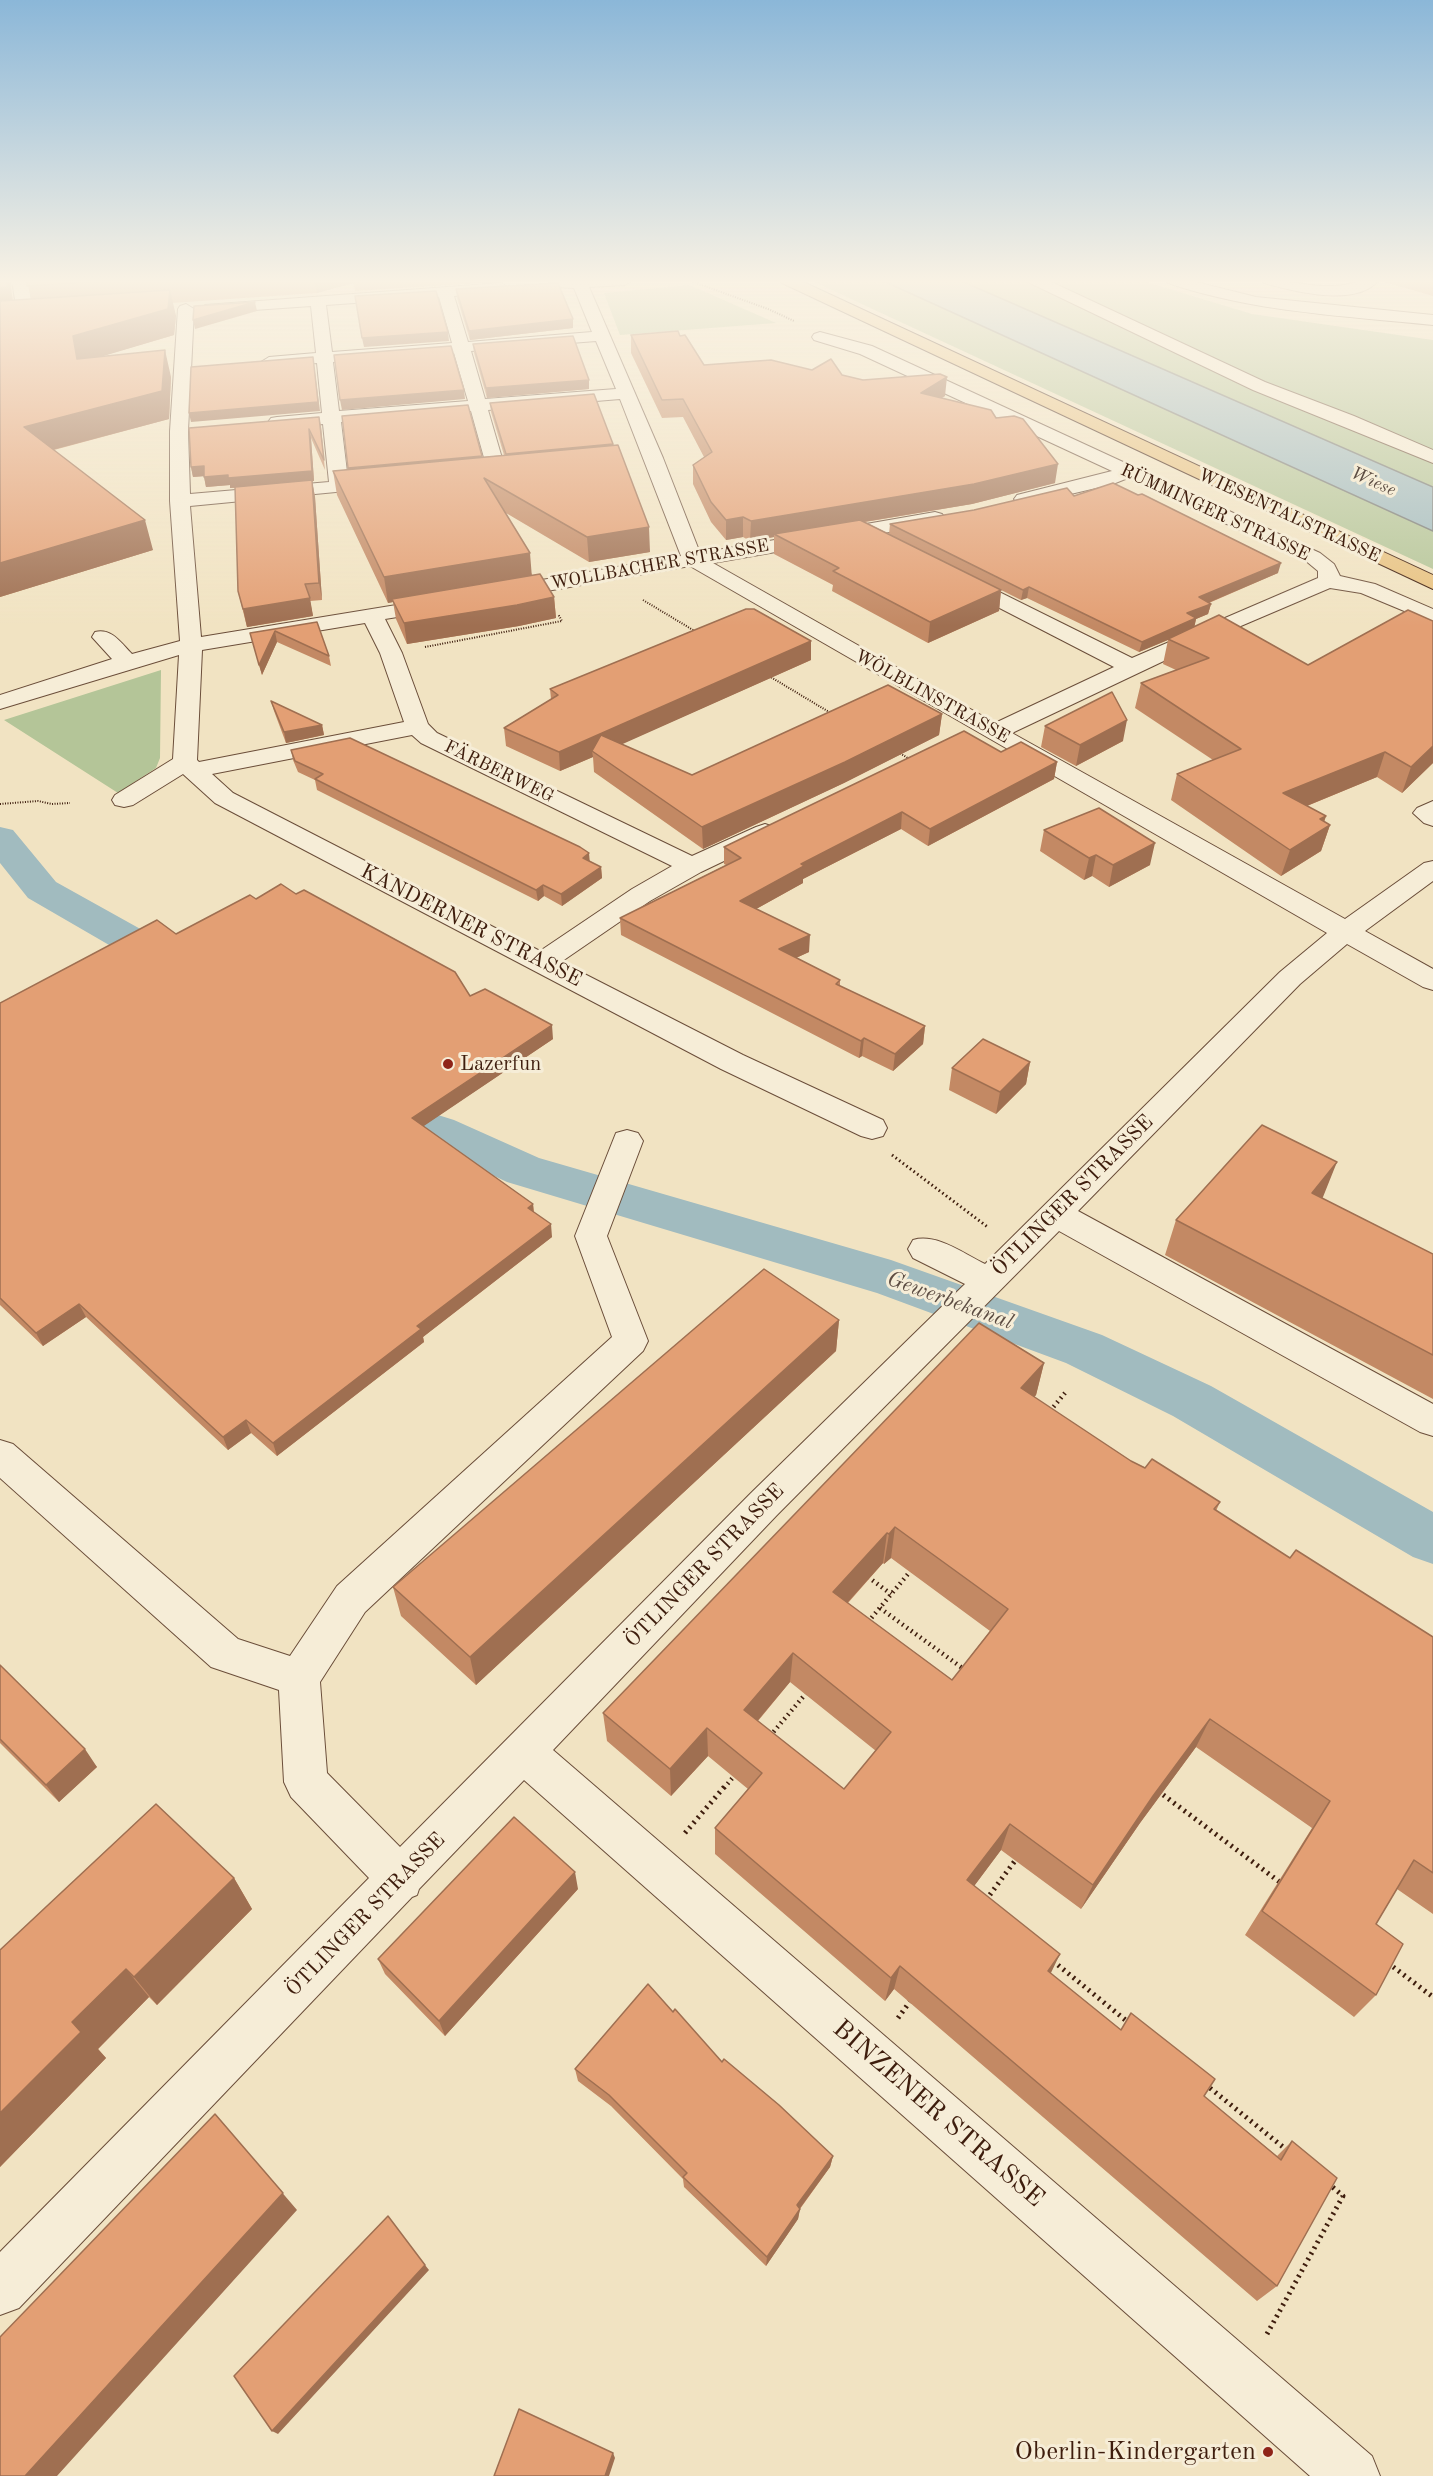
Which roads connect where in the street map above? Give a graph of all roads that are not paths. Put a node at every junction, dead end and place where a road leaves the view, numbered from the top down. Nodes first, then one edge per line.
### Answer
1 (185, 396) edge
2 (329, 396) edge
3 (474, 396) edge
4 (597, 396) edge
5 (627, 396) edge
6 (963, 396) edge
7 (1033, 396) edge
8 (1284, 396) edge
9 (477, 406) junction
10 (332, 417) junction
11 (261, 423) edge
12 (202, 429) edge
13 (179, 430) junction
14 (1433, 457) edge
15 (654, 458) junction
16 (632, 460) dead end
17 (519, 470) edge
18 (497, 472) junction
19 (1126, 472) junction
20 (474, 474) edge
21 (395, 481) edge
22 (339, 486) junction
23 (180, 501) junction
24 (1002, 504) edge
25 (950, 515) edge
26 (860, 530) junction
27 (892, 545) edge
28 (692, 559) junction
29 (943, 572) edge
30 (1327, 582) junction
31 (1433, 583) edge
32 (483, 596) edge
33 (461, 600) edge
34 (372, 616) junction
35 (1433, 617) edge
36 (103, 638) dead end
37 (191, 645) junction
38 (128, 662) junction
39 (1130, 666) junction
40 (0, 702) edge
41 (417, 727) junction
42 (988, 729) junction
43 (903, 755) edge
44 (190, 766) junction
45 (124, 800) dead end
46 (1433, 808) edge
47 (1433, 818) edge
48 (790, 820) edge
49 (692, 866) junction
50 (1433, 869) edge
51 (1345, 932) junction
52 (542, 962) junction
53 (1433, 981) edge
54 (872, 1128) road end
55 (627, 1142) dead end
56 (1056, 1214) junction
57 (924, 1249) dead end
58 (984, 1285) junction
59 (1433, 1421) edge
60 (0, 1455) edge
61 (299, 1678) junction
62 (524, 1752) junction
63 (401, 1879) junction
64 (0, 2289) edge
65 (1352, 2476) edge

1 - 13 street
2 - 10 street
3 - 9 street
4 - 9 street
5 - 15 street
6 - 19 street, RÜMMINGER STRASSE
7 - 31 main road, WIESENTALSTRASSE
8 - 14 street
9 - 10 street
9 - 18 street
10 - 11 street
10 - 22 street
12 - 13 street
13 - 23 street
15 - 16 street
15 - 28 street
17 - 18 street
18 - 20 street
19 - 24 street
19 - 30 street, RÜMMINGER STRASSE
21 - 22 street
22 - 23 street
23 - 37 street
25 - 26 street, WOLLBACHER STRASSE
26 - 27 street
26 - 28 street, WOLLBACHER STRASSE
28 - 32 street, WOLLBACHER STRASSE
28 - 42 street, WÖLBLINSTRASSE
29 - 39 street
30 - 35 street, RÜMMINGER STRASSE
30 - 39 street
33 - 34 street
34 - 37 street
34 - 41 street
36 - 38 street
37 - 38 street
37 - 44 street
38 - 40 street
39 - 42 street
41 - 44 street
41 - 49 street, FÄRBERWEG
42 - 43 street
42 - 51 street, WÖLBLINSTRASSE
44 - 45 street
44 - 52 street, KANDERNER STRASSE
46 - 47 street
48 - 49 street
49 - 52 street
50 - 51 street, ÖTLINGER STRASSE
51 - 53 street, WÖLBLINSTRASSE
51 - 56 street, ÖTLINGER STRASSE
52 - 54 street, KANDERNER STRASSE
55 - 61 street
56 - 58 street, ÖTLINGER STRASSE
56 - 59 street
57 - 58 street
58 - 62 street, ÖTLINGER STRASSE
60 - 61 street
61 - 63 street
62 - 63 street, ÖTLINGER STRASSE
62 - 65 street, BINZENER STRASSE
63 - 64 street, ÖTLINGER STRASSE

